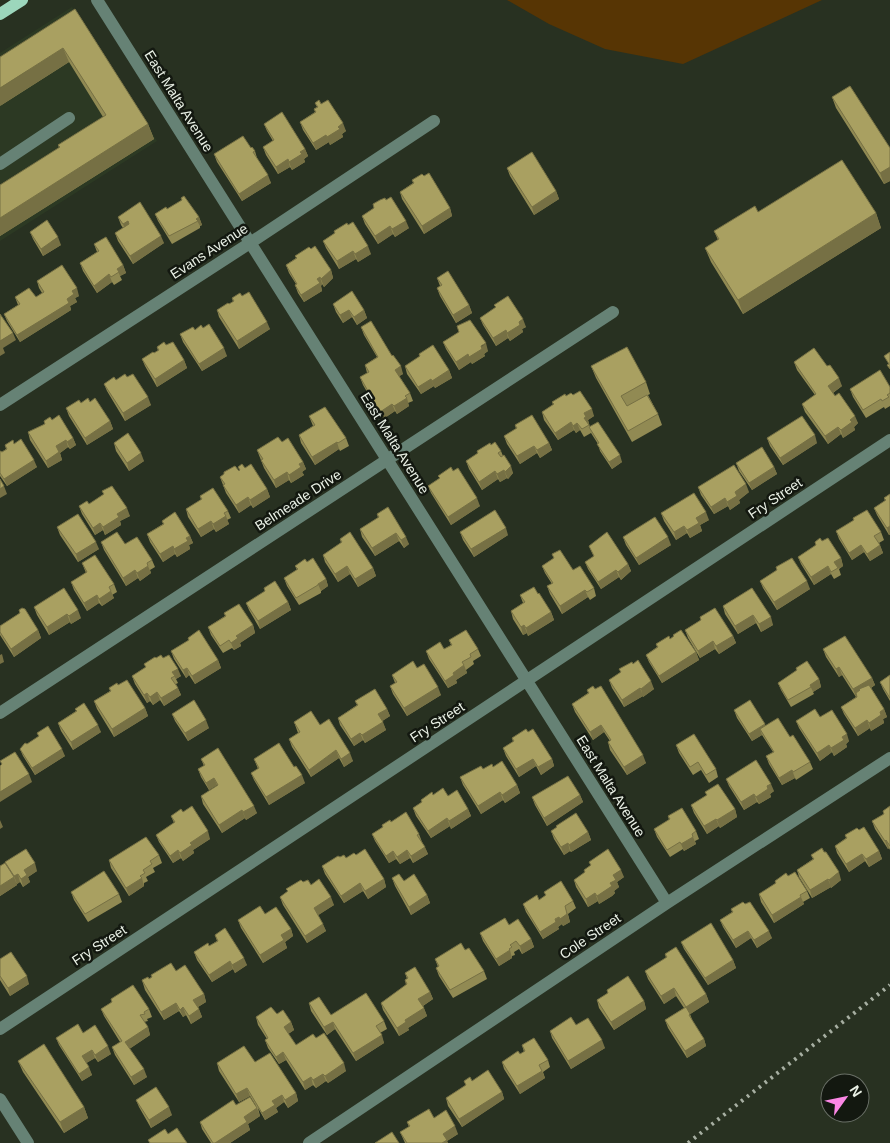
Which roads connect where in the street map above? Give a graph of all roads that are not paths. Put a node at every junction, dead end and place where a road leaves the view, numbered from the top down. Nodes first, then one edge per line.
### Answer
1 (22, 0) edge
2 (98, 0) edge
3 (0, 14) edge
4 (69, 118) dead end
5 (434, 121) dead end
6 (0, 164) edge
7 (250, 243) junction
8 (613, 312) dead end
9 (0, 405) edge
10 (890, 440) edge
11 (387, 460) junction
12 (527, 680) junction
13 (0, 712) edge
14 (890, 758) edge
15 (667, 902) junction
16 (0, 1028) edge
17 (0, 1099) edge
18 (28, 1143) edge
19 (309, 1143) edge

1 - 3 main road
2 - 7 street, East Malta Avenue
4 - 6 street
5 - 7 street, Evans Avenue
7 - 9 street, Evans Avenue
7 - 11 street, East Malta Avenue
8 - 11 street, Belmeade Drive
10 - 12 street, Fry Street
11 - 12 street, East Malta Avenue
11 - 13 street, Belmeade Drive
12 - 15 street, East Malta Avenue
12 - 16 street, Fry Street
14 - 15 street, Cole Street
15 - 19 street, Cole Street
17 - 18 street

